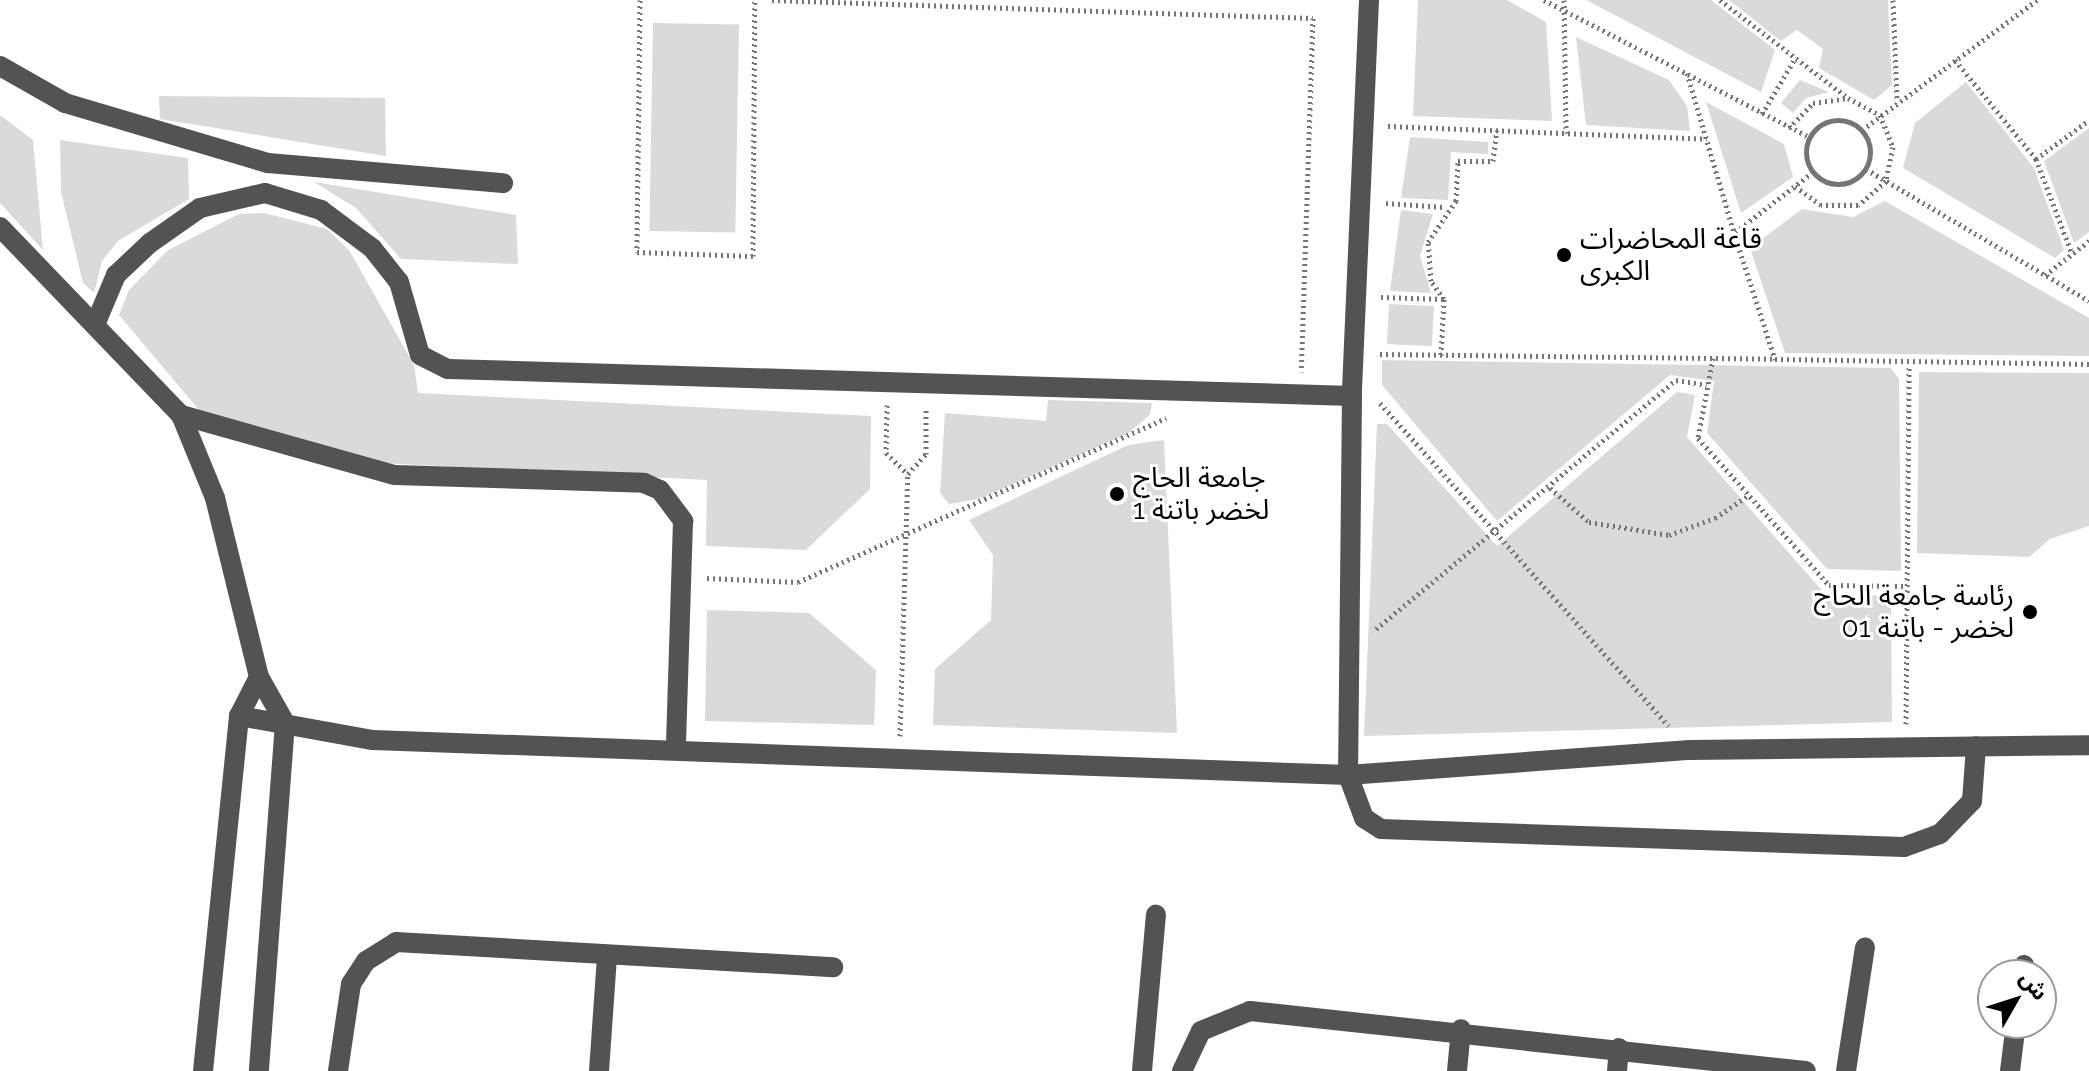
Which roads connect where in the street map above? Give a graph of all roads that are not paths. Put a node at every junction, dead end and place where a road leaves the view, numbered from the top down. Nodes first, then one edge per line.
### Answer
1 (1369, 0) edge
2 (0, 66) edge
3 (268, 163) junction
4 (503, 183) dead end
5 (265, 193) junction
6 (0, 227) edge
7 (97, 320) junction
8 (1352, 396) junction
9 (181, 415) junction
10 (259, 677) junction
11 (239, 716) junction
12 (285, 723) junction
13 (2089, 745) edge
14 (1976, 746) junction
15 (676, 748) junction
16 (1348, 775) junction
17 (1156, 915) dead end
18 (1865, 947) dead end
19 (607, 956) junction
20 (833, 967) dead end
21 (1461, 1029) junction
22 (2014, 1039) edge
23 (1619, 1048) junction
24 (203, 1071) edge
25 (259, 1071) edge
26 (338, 1071) edge
27 (599, 1071) edge
28 (1142, 1071) edge
29 (1182, 1071) edge
30 (1457, 1071) edge
31 (1617, 1071) edge
32 (1806, 1071) edge
33 (1846, 1071) edge
34 (2010, 1071) edge

1 - 8 street
2 - 3 street
3 - 4 street
3 - 5 street
5 - 7 street
5 - 8 street
6 - 7 street
7 - 9 street
8 - 16 street
9 - 10 street
9 - 15 street
10 - 11 street
10 - 12 street
11 - 12 street
11 - 24 street
12 - 15 street
12 - 25 street
13 - 14 street
14 - 16 street
14 - 16 street
15 - 16 street
17 - 28 street
18 - 33 street
19 - 20 street
19 - 26 street
19 - 27 street
21 - 23 street
21 - 29 street
21 - 30 street
22 - 34 street
23 - 31 street
23 - 32 street

